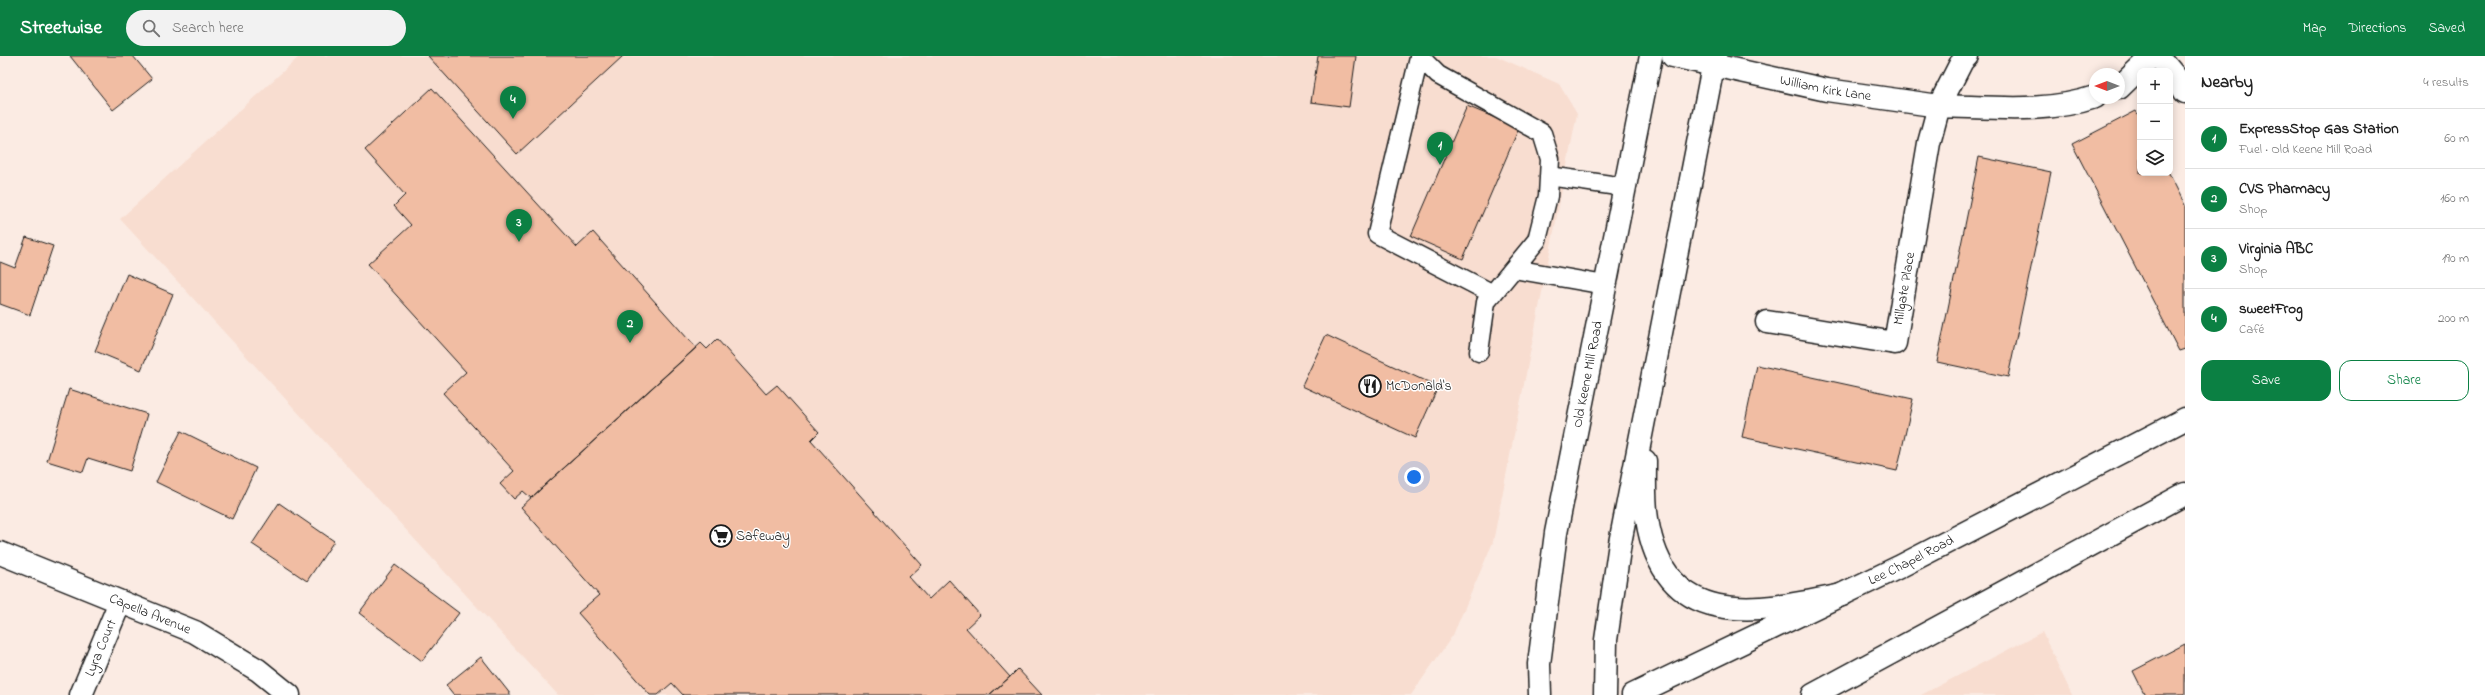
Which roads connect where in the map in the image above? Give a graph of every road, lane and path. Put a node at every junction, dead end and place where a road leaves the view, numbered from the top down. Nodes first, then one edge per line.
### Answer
1 (1651, 56) edge
2 (1673, 56) edge
3 (1967, 56) edge
4 (2152, 56) edge
5 (2158, 56) edge
6 (1419, 57) edge
7 (1714, 61) edge
8 (2125, 82) edge
9 (2185, 92) edge
10 (2089, 99) edge
11 (1939, 106) junction
12 (1548, 176) junction
13 (1624, 187) junction
14 (1514, 269) junction
15 (1605, 284) junction
16 (1493, 294) junction
17 (1767, 322) dead end
18 (1479, 352) dead end
19 (1645, 414) junction
20 (2185, 419) edge
21 (2185, 494) edge
22 (0, 553) edge
23 (1842, 595) junction
24 (120, 602) junction
25 (82, 695) edge
26 (289, 695) edge
27 (1540, 695) edge
28 (1605, 695) edge
29 (1633, 695) edge
30 (1813, 695) edge

1 - 13 main road, Old Keene Mill Road
2 - 7 main road, William Kirk Lane
3 - 11 main road
4 - 8 main road
5 - 9 main road
6 - 12 lane
6 - 16 lane
7 - 11 main road, William Kirk Lane
7 - 19 main road
10 - 11 main road, William Kirk Lane
11 - 17 main road, Millgate Place
12 - 13 lane
12 - 14 lane
13 - 15 main road, Old Keene Mill Road
14 - 15 lane
14 - 16 lane
15 - 27 main road, Old Keene Mill Road
16 - 18 lane
19 - 23 main road
19 - 28 main road
20 - 23 main road, Lee Chapel Road
21 - 30 main road
22 - 24 main road, Capella Avenue
23 - 29 main road, Lee Chapel Road
24 - 25 main road, Lyra Court
24 - 26 main road, Capella Avenue

